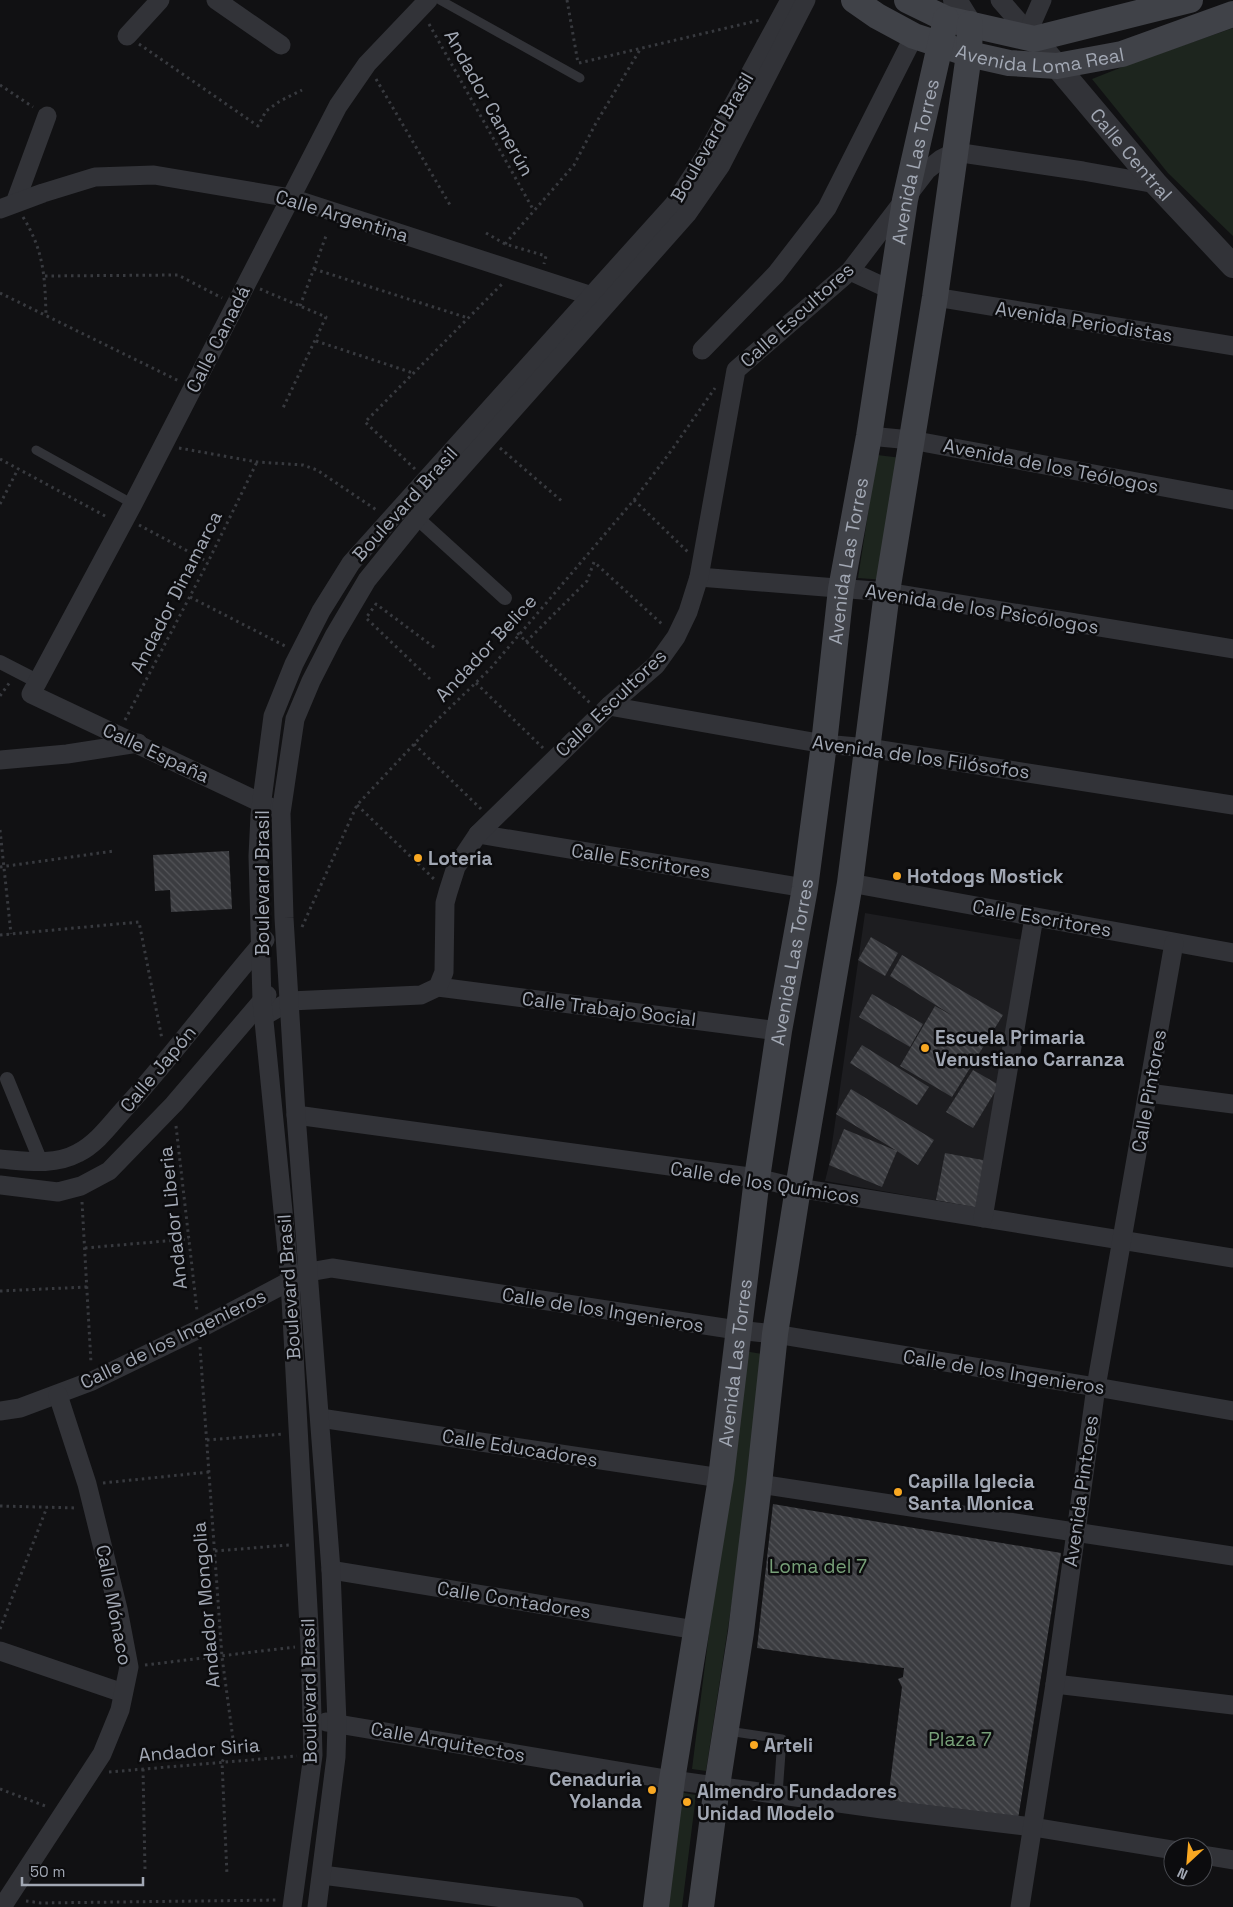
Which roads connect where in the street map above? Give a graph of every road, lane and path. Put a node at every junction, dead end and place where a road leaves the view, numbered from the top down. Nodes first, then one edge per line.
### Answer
1 (160, 0) edge
2 (216, 0) edge
3 (440, 0) edge
4 (567, 0) edge
5 (806, 0) edge
6 (854, 0) edge
7 (906, 0) edge
8 (1000, 0) edge
9 (1042, 0) edge
10 (1190, 0) edge
11 (424, 4) edge
12 (786, 8) edge
13 (956, 11) edge
14 (1233, 14) edge
15 (1031, 35) junction
16 (126, 36) joint
17 (914, 36) junction
18 (281, 45) dead end
19 (940, 45) junction
20 (641, 48) junction
21 (969, 54) junction
22 (578, 63) junction
23 (367, 64) junction
24 (1057, 66) junction
25 (580, 78) joint
26 (0, 85) edge
27 (302, 90) dead end
28 (47, 116) joint
29 (954, 152) junction
30 (1156, 184) junction
31 (291, 198) junction
32 (905, 200) junction
33 (450, 205) dead end
34 (7, 206) edge
35 (534, 211) junction
36 (486, 233) dead end
37 (326, 236) dead end
38 (505, 244) junction
39 (1233, 266) edge
40 (314, 269) junction
41 (515, 271) junction
42 (850, 271) junction
43 (45, 276) junction
44 (540, 279) junction
45 (247, 283) junction
46 (891, 290) junction
47 (0, 293) edge
48 (592, 296) junction
49 (934, 297) junction
50 (236, 306) junction
51 (300, 306) junction
52 (46, 316) junction
53 (468, 318) junction
54 (316, 341) junction
55 (1233, 346) edge
56 (702, 350) dead end
57 (736, 370) junction
58 (413, 373) junction
59 (193, 388) junction
60 (283, 408) dead end
61 (869, 436) junction
62 (489, 438) junction
63 (911, 440) junction
64 (163, 445) junction
65 (36, 450) dead end
66 (0, 460) edge
67 (256, 462) junction
68 (18, 469) junction
69 (426, 480) junction
70 (634, 500) junction
71 (1233, 500) edge
72 (564, 503) dead end
73 (0, 504) edge
74 (127, 515) junction
75 (417, 518) junction
76 (391, 519) junction
77 (208, 562) junction
78 (700, 571) junction
79 (841, 590) junction
80 (887, 592) junction
81 (190, 597) junction
82 (505, 598) dead end
83 (376, 604) dead end
84 (366, 618) dead end
85 (508, 624) dead end
86 (519, 635) junction
87 (676, 637) junction
88 (526, 642) junction
89 (435, 648) dead end
90 (1233, 650) edge
91 (300, 653) junction
92 (0, 662) edge
93 (430, 679) dead end
94 (476, 683) junction
95 (35, 688) junction
96 (605, 710) junction
97 (118, 734) junction
98 (138, 743) junction
99 (414, 744) junction
100 (824, 744) junction
101 (868, 748) junction
102 (554, 759) junction
103 (0, 760) edge
104 (261, 802) junction
105 (357, 805) junction
106 (1233, 805) edge
107 (281, 813) junction
108 (492, 820) junction
109 (0, 830) edge
110 (478, 834) junction
111 (114, 851) dead end
112 (2, 867) edge
113 (850, 883) junction
114 (805, 888) junction
115 (448, 892) junction
116 (1034, 916) junction
117 (284, 918) junction
118 (11, 934) junction
119 (0, 935) edge
120 (1174, 943) junction
121 (262, 944) junction
122 (1233, 953) edge
123 (287, 966) junction
124 (438, 987) junction
125 (290, 1001) junction
126 (263, 1008) junction
127 (779, 1032) junction
128 (166, 1061) junction
129 (6, 1079) dead end
130 (1148, 1093) junction
131 (174, 1104) junction
132 (1233, 1104) edge
133 (296, 1115) junction
134 (0, 1159) edge
135 (41, 1162) junction
136 (757, 1178) junction
137 (0, 1185) edge
138 (81, 1186) junction
139 (798, 1188) junction
140 (983, 1218) junction
141 (189, 1239) junction
142 (1123, 1240) junction
143 (86, 1248) junction
144 (1233, 1258) edge
145 (309, 1272) junction
146 (290, 1281) junction
147 (87, 1287) junction
148 (0, 1291) edge
149 (199, 1329) junction
150 (738, 1330) junction
151 (775, 1334) junction
152 (92, 1381) junction
153 (1096, 1386) junction
154 (58, 1395) junction
155 (0, 1411) edge
156 (1233, 1411) edge
157 (320, 1418) junction
158 (298, 1433) junction
159 (207, 1440) junction
160 (209, 1472) junction
161 (720, 1478) junction
162 (87, 1484) junction
163 (759, 1484) junction
164 (0, 1506) edge
165 (47, 1507) junction
166 (93, 1508) junction
167 (1076, 1533) junction
168 (305, 1544) junction
169 (215, 1552) junction
170 (1233, 1556) edge
171 (331, 1570) junction
172 (0, 1629) edge
173 (696, 1630) junction
174 (310, 1645) junction
175 (0, 1651) edge
176 (222, 1657) junction
177 (129, 1667) junction
178 (1055, 1684) junction
179 (123, 1693) junction
180 (1233, 1705) edge
181 (312, 1721) junction
182 (337, 1723) junction
183 (726, 1731) junction
184 (313, 1755) junction
185 (222, 1762) junction
186 (143, 1769) junction
187 (88, 1776) junction
188 (672, 1780) junction
189 (717, 1786) junction
190 (0, 1789) edge
191 (778, 1794) junction
192 (63, 1813) junction
193 (1033, 1827) junction
194 (1163, 1848) edge
195 (1213, 1857) edge
196 (1233, 1860) edge
197 (145, 1870) dead end
198 (227, 1875) dead end
199 (322, 1875) junction
200 (4, 1902) edge
201 (293, 1904) edge
202 (317, 1907) edge
203 (574, 1907) edge
204 (656, 1907) edge
205 (702, 1907) edge
206 (1020, 1907) edge

1 - 16 street
2 - 18 street
3 - 25 lane
4 - 22 path
5 - 62 street, Boulevard Brasil
6 - 17 main road, Avenida Loma Real
7 - 13 main road, Avenida Loma Real
8 - 15 street
9 - 15 street
10 - 15 main road, Avenida Loma Real
11 - 23 street, Calle Canadá
11 - 35 path, Andador Camerún
12 - 20 path
12 - 48 street, Boulevard Brasil
13 - 15 main road, Avenida Loma Real
13 - 19 main road, Avenida Las Torres
13 - 21 main road, Avenida Las Torres
14 - 24 main road, Avenida Loma Real
15 - 24 street, Calle Central
16 - 27 path
17 - 19 main road, Avenida Loma Real
17 - 56 street
19 - 21 main road, Avenida Loma Real
19 - 32 main road, Avenida Las Torres
20 - 22 path
20 - 35 path
21 - 24 main road, Avenida Loma Real
21 - 29 main road, Avenida Las Torres
22 - 25 path
23 - 31 street, Calle Canadá
23 - 33 path
24 - 30 street, Calle Central
26 - 28 path
28 - 34 street
29 - 30 street
29 - 32 street, Calle Escultores
29 - 49 main road, Avenida Las Torres
30 - 39 street, Calle Central
31 - 34 street, Calle Argentina
31 - 41 street, Calle Argentina
31 - 45 street, Calle Canadá
32 - 42 street, Calle Escultores
32 - 46 main road, Avenida Las Torres
34 - 43 path
35 - 38 path
36 - 38 path
37 - 40 path
38 - 44 path
40 - 51 path
40 - 53 path
41 - 44 street, Calle Argentina
41 - 53 path
42 - 46 street
42 - 57 street, Calle Escultores
43 - 50 path
43 - 52 path
44 - 48 street, Calle Argentina
45 - 50 street, Calle Canadá
45 - 51 path
46 - 61 main road, Avenida Las Torres
47 - 52 path
48 - 69 street, Boulevard Brasil
49 - 55 street, Avenida Periodistas
49 - 63 main road, Avenida Las Torres
50 - 59 street, Calle Canadá
51 - 54 path
52 - 59 path
53 - 58 path
54 - 58 path
54 - 60 path
57 - 70 path, Andador Belice
57 - 78 street, Calle Escultores
58 - 69 path
59 - 64 street, Calle Canadá
61 - 63 street, Avenida de los Teólogos
61 - 79 main road, Avenida Las Torres
62 - 72 path
62 - 75 street, Boulevard Brasil
63 - 71 street, Avenida de los Teólogos
63 - 80 main road, Avenida Las Torres
64 - 67 path
64 - 74 street, Calle Canadá
65 - 74 lane
66 - 68 path
67 - 76 path
67 - 77 path, Andador Dinamarca
68 - 73 path
68 - 74 path
69 - 76 street, Boulevard Brasil
70 - 78 path
70 - 86 path, Andador Belice
74 - 77 path
74 - 95 street, Calle Canadá
75 - 82 street
75 - 107 street, Boulevard Brasil
76 - 91 street, Boulevard Brasil
77 - 81 path, Andador Dinamarca
78 - 79 street, Avenida de los Psicólogos
78 - 87 street, Calle Escultores
79 - 80 street, Avenida de los Psicólogos
79 - 100 main road, Avenida Las Torres
80 - 90 street, Avenida de los Psicólogos
80 - 101 main road, Avenida Las Torres
81 - 91 path
81 - 97 path, Andador Dinamarca
83 - 89 path
84 - 93 path
85 - 86 path
86 - 88 path
86 - 94 path, Andador Belice
87 - 88 path
87 - 96 street, Calle Escultores
88 - 96 path
91 - 104 street, Boulevard Brasil
92 - 95 street
94 - 99 path, Andador Belice
94 - 102 path
95 - 97 street, Calle España
96 - 100 street, Avenida de los Filósofos
96 - 102 street, Calle Escultores
97 - 98 street, Calle España
98 - 103 street
98 - 104 street, Calle España
99 - 105 path, Andador Belice
99 - 108 path
100 - 101 street, Avenida de los Filósofos
100 - 114 main road, Avenida Las Torres
101 - 106 street, Avenida de los Filósofos
101 - 113 main road, Avenida Las Torres
102 - 108 street, Calle Escultores
104 - 107 street, Calle España
104 - 121 street, Boulevard Brasil
105 - 115 path
105 - 123 path, Andador Belice
107 - 117 street, Boulevard Brasil
108 - 110 street, Calle Escultores
109 - 112 path
110 - 114 street, Calle Escritores
110 - 115 street, Calle Escultores
111 - 112 path
112 - 118 path
113 - 116 street, Calle Escritores
113 - 139 main road, Avenida Las Torres
114 - 127 main road, Avenida Las Torres
115 - 124 street, Calle Escultores
116 - 120 street, Calle Escritores
116 - 140 street
117 - 121 street, Calle Japón
117 - 123 street, Boulevard Brasil
118 - 119 path
118 - 128 path
120 - 122 street, Calle Escritores
120 - 130 street, Calle Pintores
121 - 126 street, Boulevard Brasil
121 - 128 street, Calle Japón
123 - 125 street, Boulevard Brasil
123 - 126 street, Calle Japón
124 - 125 street
124 - 127 street, Calle Trabajo Social
125 - 126 street
125 - 133 street, Boulevard Brasil
126 - 131 street, Calle Japón
126 - 146 street, Boulevard Brasil
127 - 136 main road, Avenida Las Torres
128 - 135 street, Calle Japón
129 - 135 street
130 - 132 street
130 - 142 street, Calle Pintores
131 - 138 street, Calle Japón
131 - 141 path, Andador Liberia
133 - 136 street, Calle de los Químicos
133 - 145 street, Boulevard Brasil
134 - 135 street, Calle Japón
136 - 139 street, Calle de los Químicos
136 - 150 main road, Avenida Las Torres
137 - 138 street, Calle Japón
138 - 143 path
139 - 140 street, Calle de los Químicos
139 - 151 main road, Avenida Las Torres
140 - 142 street, Calle de los Químicos
141 - 143 path
141 - 149 path, Andador Liberia
142 - 144 street, Calle de los Químicos
142 - 153 street, Avenida Pintores
143 - 147 path
145 - 146 street, Calle de los Ingenieros
145 - 150 street, Calle de los Ingenieros
145 - 157 street, Boulevard Brasil
146 - 149 street, Calle de los Ingenieros
146 - 158 street, Boulevard Brasil
147 - 148 path
147 - 152 path
149 - 152 street, Calle de los Ingenieros
149 - 159 path, Andador Mongolia
150 - 151 street, Calle de los Ingenieros
150 - 161 main road, Avenida Las Torres
151 - 153 street, Calle de los Ingenieros
151 - 163 main road, Avenida Las Torres
152 - 154 street, Calle de los Ingenieros
153 - 156 street, Calle de los Ingenieros
153 - 167 street, Avenida Pintores
154 - 155 street, Calle de los Ingenieros
154 - 162 street, Calle Mónaco
157 - 161 street, Calle Educadores
157 - 171 street, Boulevard Brasil
158 - 159 path
158 - 168 street, Boulevard Brasil
159 - 160 path, Andador Mongolia
160 - 162 path
160 - 169 path, Andador Mongolia
161 - 173 main road, Avenida Las Torres
162 - 166 street, Calle Mónaco
163 - 167 street
163 - 183 main road, Avenida Las Torres
164 - 165 path
165 - 166 path
165 - 172 path
166 - 177 street, Calle Mónaco
167 - 170 street
167 - 178 street, Avenida Pintores
168 - 169 path
168 - 174 street, Boulevard Brasil
169 - 176 path, Andador Mongolia
171 - 173 street, Calle Contadores
171 - 182 street, Boulevard Brasil
173 - 188 main road, Avenida Las Torres
174 - 176 path
174 - 181 street, Boulevard Brasil
175 - 179 street
176 - 177 path
176 - 185 path, Andador Mongolia
177 - 179 street, Calle Mónaco
178 - 180 street
178 - 193 street, Avenida Pintores
179 - 187 street, Calle Mónaco
181 - 182 street, Calle Arquitectos
181 - 184 street, Boulevard Brasil
182 - 188 street, Calle Arquitectos
182 - 199 street, Boulevard Brasil
183 - 189 main road, Avenida Las Torres
183 - 191 lane
184 - 185 path, Andador Siria
184 - 201 street, Boulevard Brasil
185 - 186 path, Andador Siria
185 - 198 path, Andador Mongolia
186 - 187 path, Andador Siria
186 - 197 path
187 - 192 street, Calle Mónaco
188 - 189 street, Calle Arquitectos
188 - 204 main road, Avenida Las Torres
189 - 191 street, Calle Arquitectos
189 - 205 main road, Avenida Las Torres
190 - 192 path
191 - 193 street, Calle Arquitectos
192 - 200 street, Calle Mónaco
193 - 194 street
193 - 206 street
195 - 196 street
199 - 202 street, Boulevard Brasil
199 - 203 street
200 - 201 path

